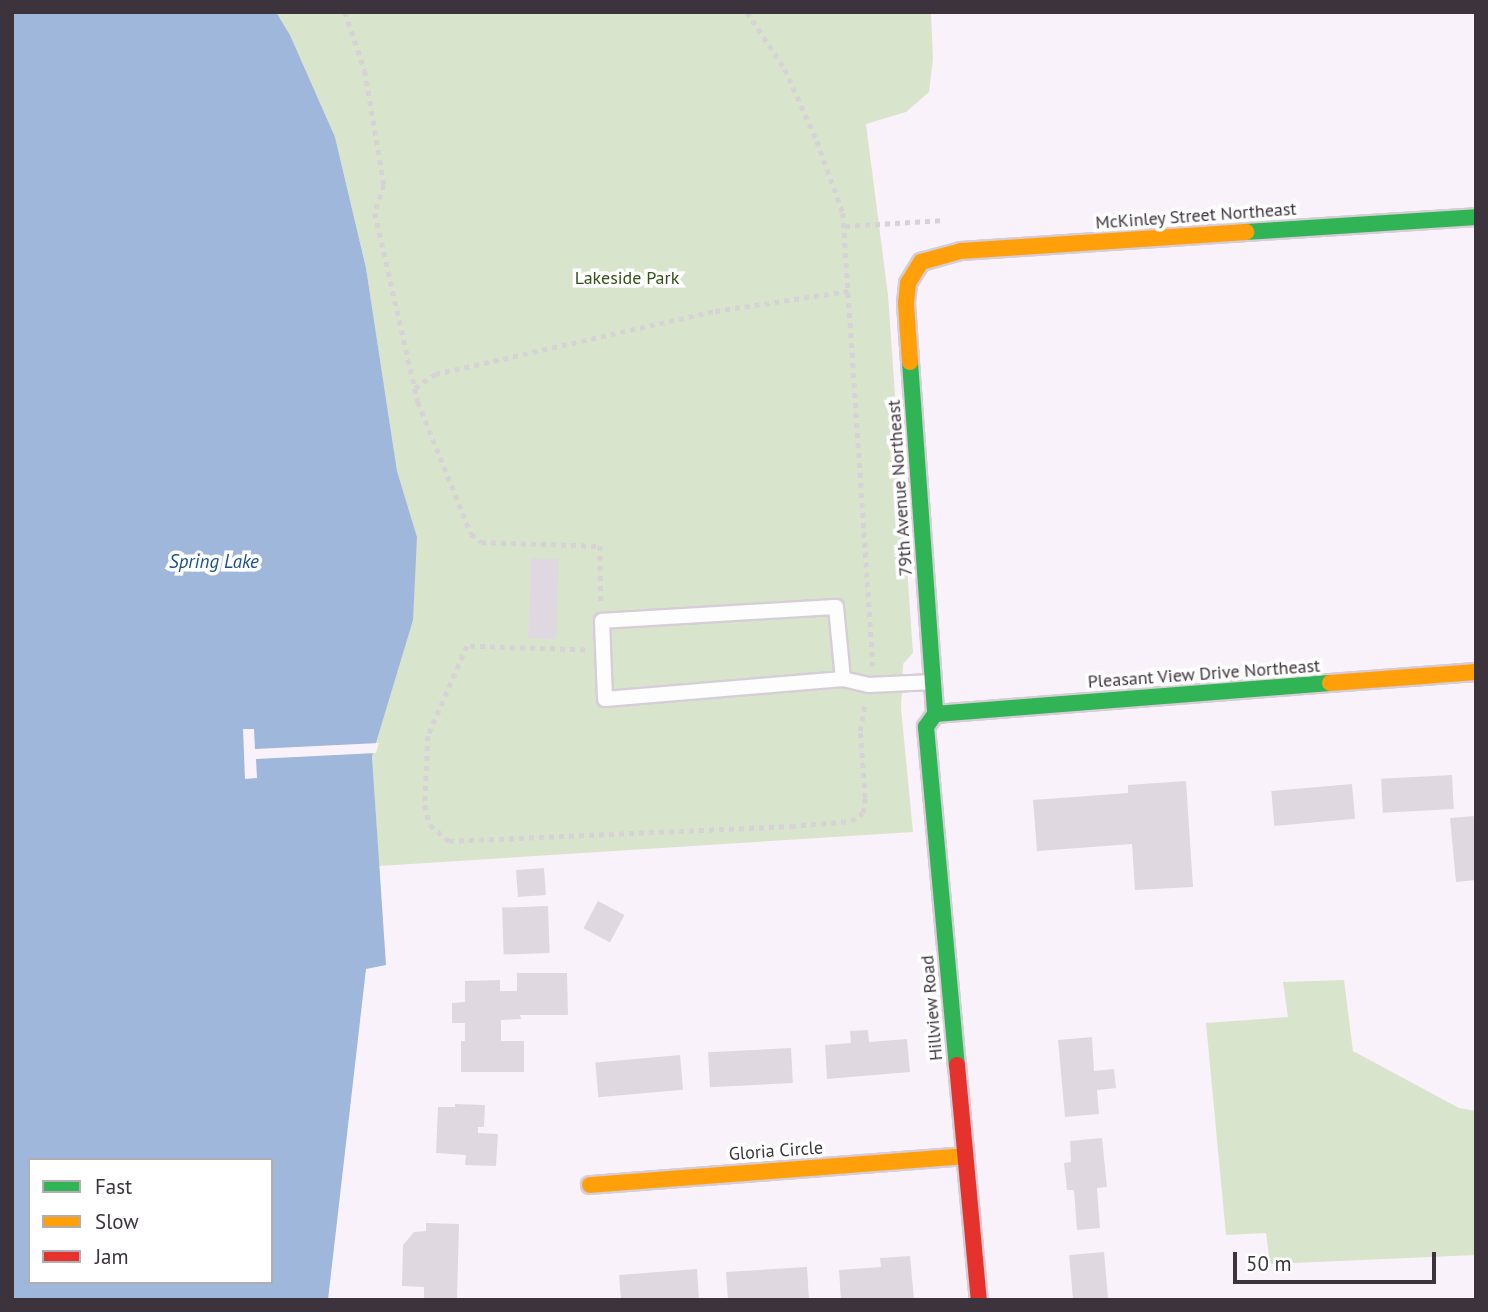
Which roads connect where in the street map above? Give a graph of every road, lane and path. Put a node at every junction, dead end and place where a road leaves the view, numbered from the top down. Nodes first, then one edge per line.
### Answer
1 (345, 12) edge
2 (747, 12) edge
3 (1476, 217) edge
4 (845, 226) junction
5 (961, 251) junction
6 (920, 262) joint
7 (849, 291) junction
8 (415, 388) junction
9 (602, 621) junction
10 (603, 650) junction
11 (1476, 672) edge
12 (843, 679) junction
13 (933, 682) junction
14 (869, 685) junction
15 (935, 714) junction
16 (965, 1156) junction
17 (590, 1185) dead end
18 (979, 1300) edge

1 - 8 path
2 - 4 path
3 - 5 street, McKinley Street Northeast
4 - 5 path
4 - 7 path
5 - 6 street, McKinley Street Northeast
6 - 13 street, 79th Avenue Northeast
7 - 8 path
7 - 14 path
8 - 9 path
9 - 10 lane
9 - 12 lane
10 - 12 lane
10 - 14 path
11 - 15 street, Pleasant View Drive Northeast
12 - 14 lane
13 - 14 lane
13 - 15 street, 79th Avenue Northeast
15 - 16 street, Hillview Road
16 - 17 street, Gloria Circle
16 - 18 street, Hillview Road

